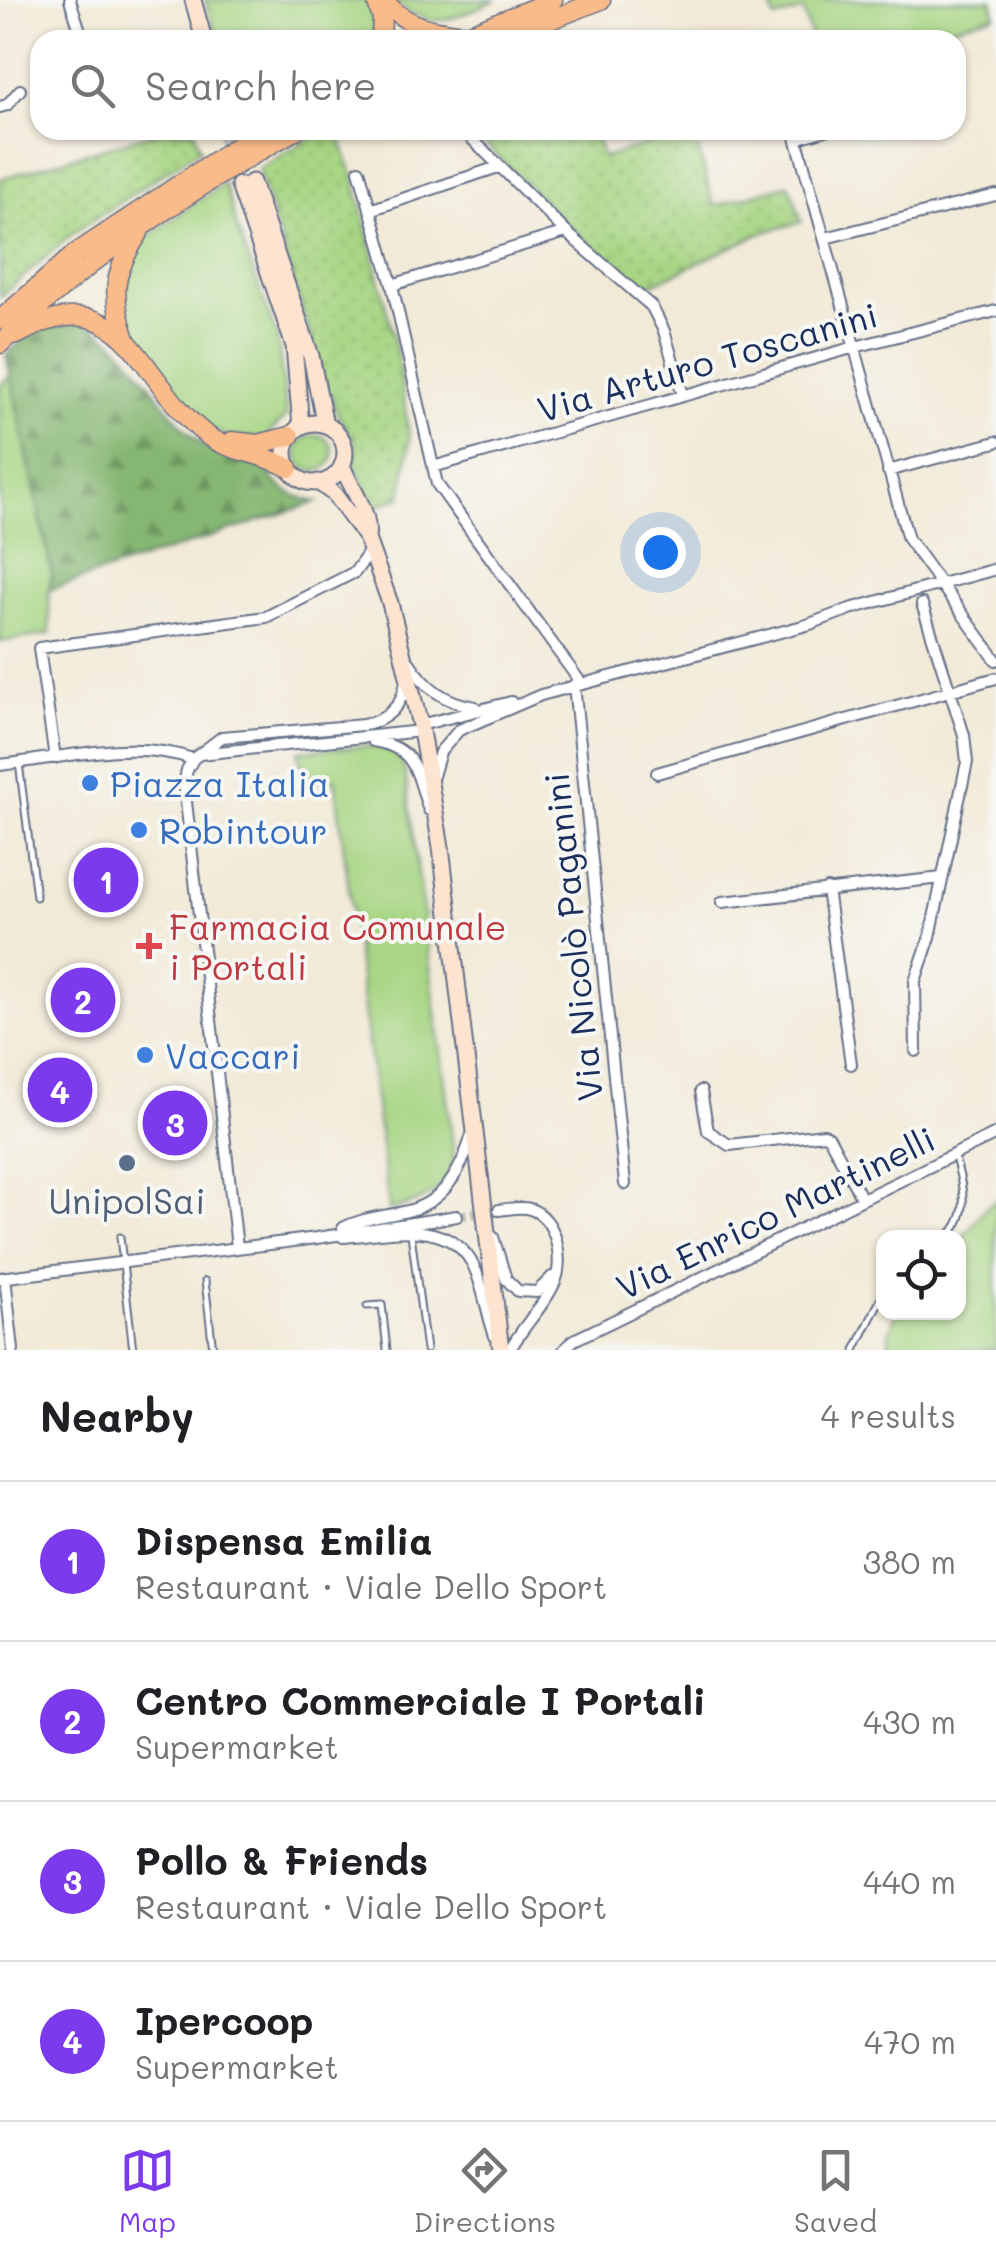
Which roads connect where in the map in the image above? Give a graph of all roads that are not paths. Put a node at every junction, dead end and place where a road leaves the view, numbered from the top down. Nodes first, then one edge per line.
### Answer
1 (70, 0) edge
2 (193, 0) edge
3 (379, 0) edge
4 (553, 0) edge
5 (600, 0) edge
6 (80, 30) edge
7 (201, 30) edge
8 (381, 30) edge
9 (428, 30) edge
10 (478, 30) edge
11 (524, 30) edge
12 (20, 90) dead end
13 (0, 107) edge
14 (246, 140) edge
15 (280, 140) edge
16 (472, 140) edge
17 (796, 140) edge
18 (498, 167) junction
19 (359, 170) dead end
20 (996, 195) edge
21 (370, 210) junction
22 (145, 224) junction
23 (566, 232) junction
24 (825, 238) junction
25 (392, 286) junction
26 (996, 311) edge
27 (0, 320) edge
28 (127, 342) junction
29 (0, 344) edge
30 (855, 347) junction
31 (684, 395) junction
32 (324, 425) junction
33 (296, 431) junction
34 (211, 438) junction
35 (996, 442) edge
36 (342, 466) junction
37 (433, 467) junction
38 (289, 468) junction
39 (888, 471) junction
40 (318, 482) junction
41 (369, 544) junction
42 (996, 569) edge
43 (355, 572) junction
44 (383, 580) junction
45 (942, 584) junction
46 (922, 604) dead end
47 (400, 644) junction
48 (996, 660) edge
49 (406, 669) junction
50 (996, 678) edge
51 (577, 684) junction
52 (951, 691) junction
53 (542, 695) junction
54 (480, 708) junction
55 (420, 728) junction
56 (352, 738) junction
57 (196, 756) junction
58 (55, 758) junction
59 (19, 763) junction
60 (0, 765) edge
61 (657, 773) dead end
62 (431, 782) junction
63 (440, 846) junction
64 (942, 878) junction
65 (827, 889) junction
66 (36, 898) dead end
67 (722, 902) dead end
68 (916, 1051) dead end
69 (852, 1064) dead end
70 (701, 1091) dead end
71 (474, 1129) junction
72 (996, 1134) edge
73 (954, 1154) junction
74 (626, 1184) dead end
75 (862, 1199) junction
76 (482, 1204) junction
77 (499, 1210) tunnel mouth
78 (457, 1216) tunnel mouth
79 (954, 1230) edge
80 (410, 1231) junction
81 (330, 1235) junction
82 (120, 1238) dead end
83 (317, 1238) junction
84 (556, 1246) junction
85 (236, 1247) junction
86 (122, 1262) junction
87 (2, 1277) edge
88 (205, 1280) dead end
89 (367, 1306) dead end
90 (876, 1308) edge
91 (582, 1344) edge
92 (13, 1350) edge
93 (133, 1350) edge
94 (213, 1350) edge
95 (387, 1350) edge
96 (426, 1350) edge
97 (500, 1350) edge
98 (510, 1350) edge
99 (564, 1350) edge
100 (855, 1350) edge

1 - 6 street
2 - 7 main road
3 - 8 highway
3 - 9 highway
4 - 10 highway
5 - 11 highway
12 - 13 street
14 - 27 highway
15 - 22 highway
16 - 18 street
17 - 24 street
18 - 21 street
18 - 23 street
19 - 21 street
20 - 24 street
21 - 25 street
22 - 28 highway
22 - 29 highway
23 - 25 street
23 - 31 street
24 - 30 street
25 - 37 street
26 - 30 street, Via Arturo Toscanini
28 - 29 highway
28 - 34 highway
30 - 31 street, Via Arturo Toscanini
30 - 39 street
31 - 37 street, Via Arturo Toscanini
32 - 33 main road
32 - 33 main road
32 - 36 main road
33 - 34 highway
33 - 38 main road
34 - 38 highway
35 - 39 street
36 - 40 main road
36 - 41 main road
37 - 51 street
38 - 40 main road
39 - 45 street
40 - 41 main road
41 - 43 street
41 - 44 main road
42 - 45 street
43 - 44 street
43 - 58 street
44 - 47 main road
45 - 48 street
45 - 51 street
46 - 52 street
47 - 49 main road
47 - 54 street
49 - 55 main road
49 - 57 street
50 - 52 street
51 - 53 street
51 - 74 street, Via Nicolò Paganini
52 - 61 street
52 - 64 street
53 - 54 street
53 - 62 street
54 - 55 street
55 - 56 street
55 - 62 main road
56 - 57 street
56 - 63 street
57 - 58 street
57 - 85 street
58 - 59 street
59 - 60 street
59 - 66 lane
62 - 63 main road
63 - 71 main road
64 - 65 street
64 - 68 street
65 - 67 street
65 - 69 street
70 - 75 street
71 - 76 main road
71 - 81 street
72 - 73 street, Via Enrico Martinelli
73 - 75 street, Via Enrico Martinelli
73 - 79 lane
75 - 91 street, Via Enrico Martinelli
76 - 84 street
76 - 97 main road
77 - 84 street
78 - 81 street
80 - 83 street
80 - 96 lane
80 - 97 street
81 - 83 street
82 - 86 lane
83 - 85 street
84 - 98 street
85 - 86 street
86 - 87 street
86 - 93 lane
87 - 92 street
88 - 94 lane
89 - 95 lane
90 - 100 lane
91 - 99 street, Via Enrico Martinelli

